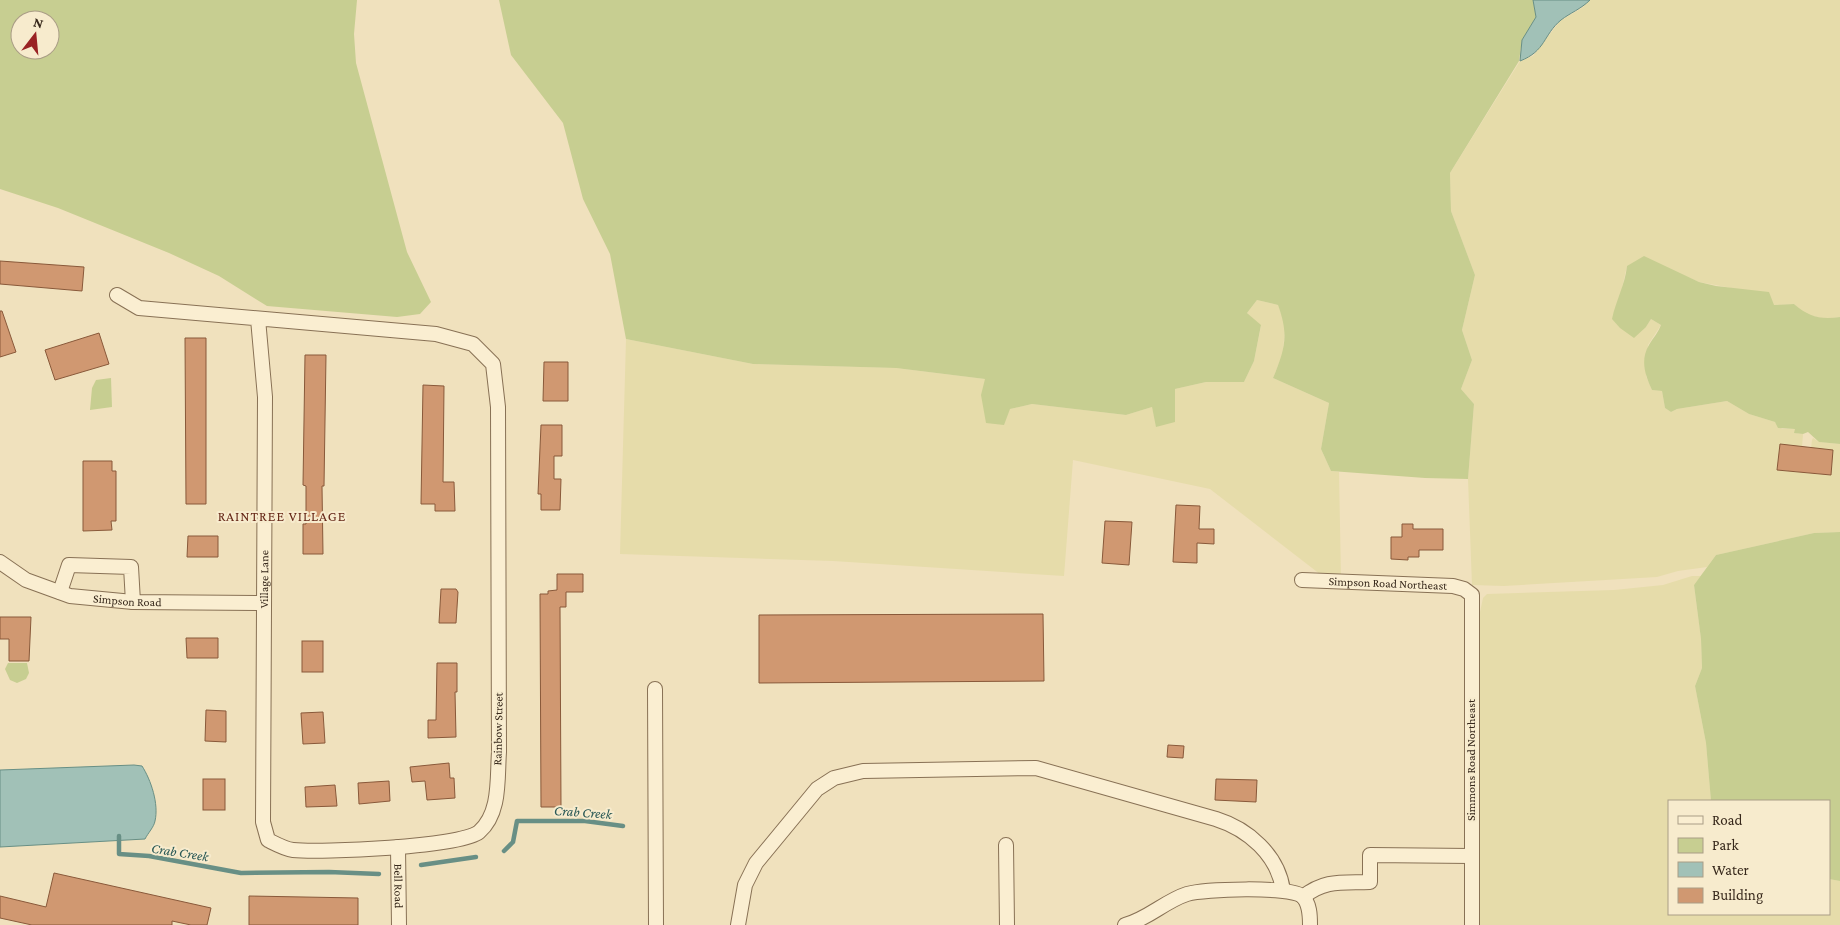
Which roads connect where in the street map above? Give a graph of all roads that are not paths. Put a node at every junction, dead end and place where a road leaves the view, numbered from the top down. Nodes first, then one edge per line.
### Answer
1 (117, 295) dead end
2 (258, 319) junction
3 (0, 562) edge
4 (1302, 580) dead end
5 (60, 592) junction
6 (1472, 595) joint
7 (133, 602) junction
8 (264, 602) junction
9 (655, 689) dead end
10 (268, 840) joint
11 (1006, 845) dead end
12 (398, 847) junction
13 (1471, 856) junction
14 (1283, 890) junction
15 (1303, 897) junction
16 (399, 925) edge
17 (656, 925) edge
18 (738, 925) edge
19 (1007, 925) edge
20 (1125, 925) edge
21 (1310, 925) edge
22 (1472, 925) edge

1 - 2 street
2 - 8 street, Village Lane
2 - 12 street, Rainbow Street
3 - 5 street, Simpson Road
4 - 6 street, Simpson Road Northeast
5 - 7 street, Simpson Road
5 - 7 street
6 - 13 street, Simmons Road Northeast
7 - 8 street, Simpson Road
8 - 10 street, Village Lane
9 - 17 street
10 - 12 street, Rainbow Street
11 - 19 street
12 - 16 street, Bell Road
13 - 15 street
13 - 22 street, Simmons Road Northeast
14 - 15 street
14 - 18 street
14 - 20 street
15 - 21 street

